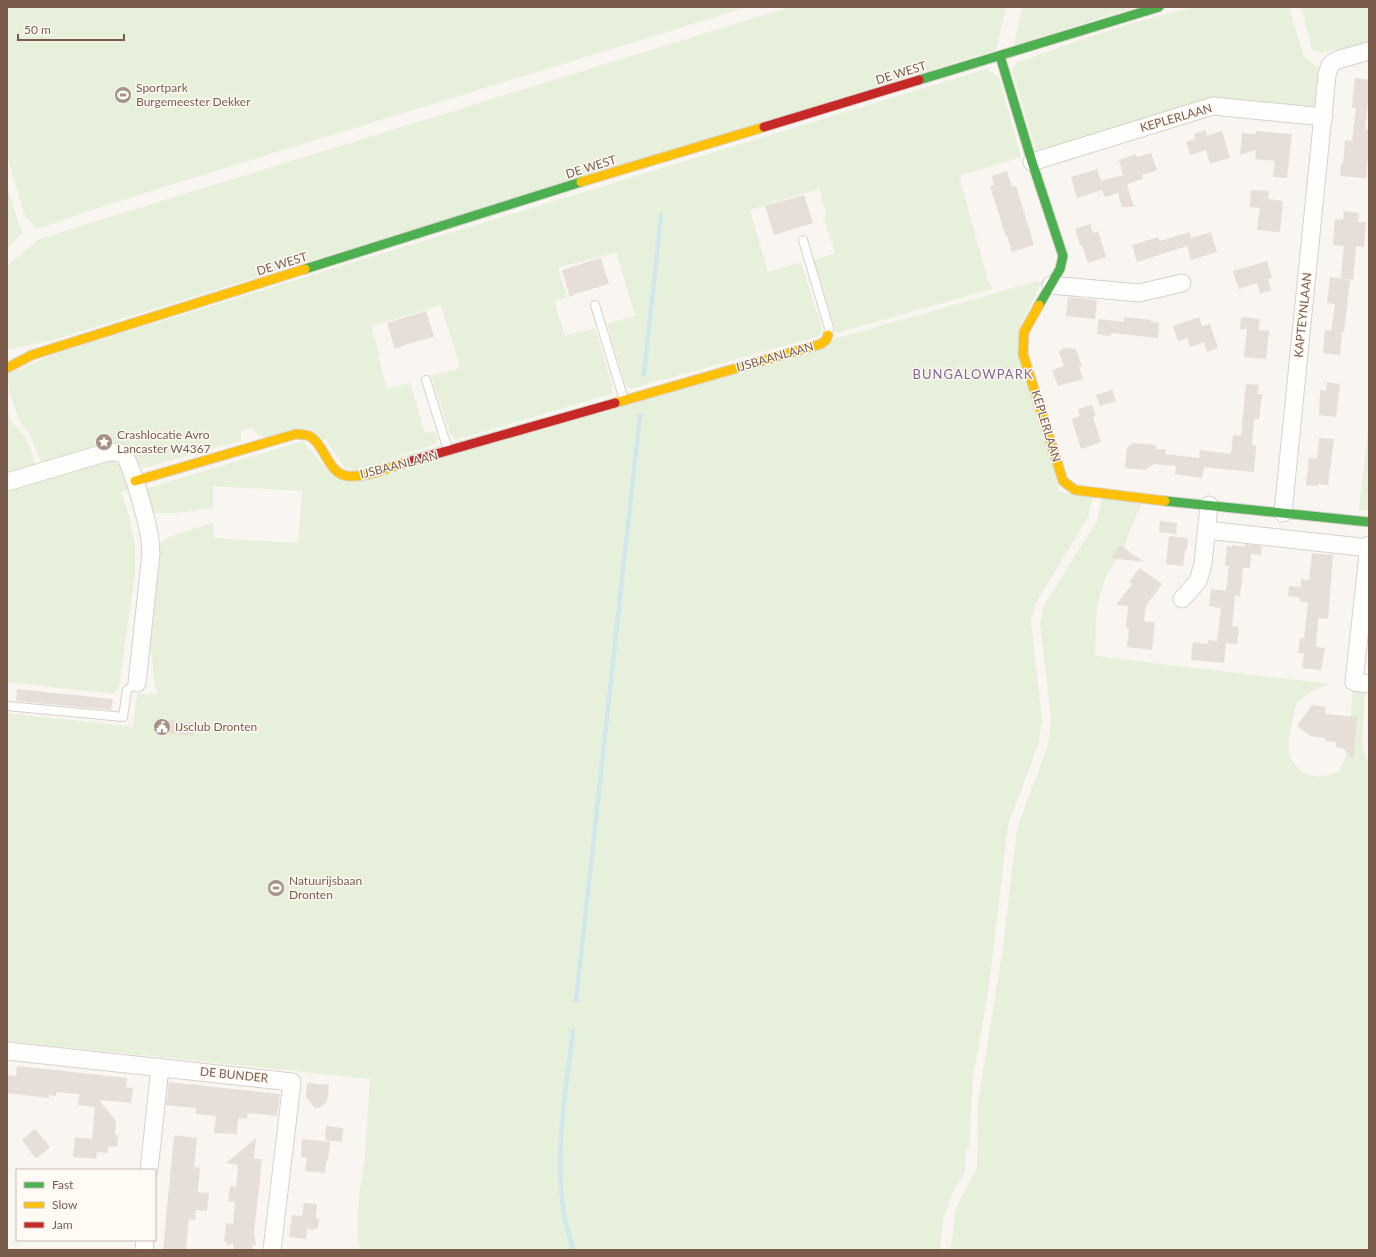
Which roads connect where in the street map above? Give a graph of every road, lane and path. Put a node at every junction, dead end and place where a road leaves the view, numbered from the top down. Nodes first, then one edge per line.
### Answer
1 (1159, 7) edge
2 (1369, 51) edge
3 (1000, 56) junction
4 (1324, 117) junction
5 (1032, 162) junction
6 (803, 240) dead end
7 (1182, 283) dead end
8 (1052, 285) junction
9 (595, 305) dead end
10 (828, 336) joint
11 (32, 355) junction
12 (7, 357) edge
13 (7, 368) edge
14 (426, 380) dead end
15 (624, 400) junction
16 (449, 452) junction
17 (135, 481) junction
18 (7, 482) edge
19 (1209, 505) junction
20 (1283, 513) junction
21 (1369, 522) edge
22 (1207, 530) junction
23 (1369, 547) edge
24 (1182, 599) dead end
25 (137, 683) joint
26 (1369, 684) edge
27 (7, 706) edge
28 (7, 1051) edge
29 (160, 1067) junction
30 (149, 1169) edge
31 (272, 1250) edge

1 - 3 street, DE WEST
2 - 4 street, KAPTEYNLAAN
3 - 5 street, KEPLERLAAN
3 - 11 street, DE WEST
4 - 5 street, KEPLERLAAN
4 - 20 street, KAPTEYNLAAN
5 - 8 street, KEPLERLAAN
6 - 10 lane, IJSBAANLAAN
7 - 8 street
8 - 19 street, KEPLERLAAN
9 - 15 lane
10 - 15 street, IJSBAANLAAN
11 - 12 street, DE WEST
11 - 13 street, DE WEST
14 - 16 lane, IJSBAANLAAN
15 - 16 street, IJSBAANLAAN
16 - 17 street, IJSBAANLAAN
17 - 18 street
17 - 25 street
19 - 20 street, KEPLERLAAN
19 - 22 street
20 - 21 street, KEPLERLAAN
22 - 23 street
22 - 24 street
23 - 26 street
25 - 27 lane
28 - 29 street, DE BUNDER
29 - 30 street
29 - 31 street, DE BUNDER

